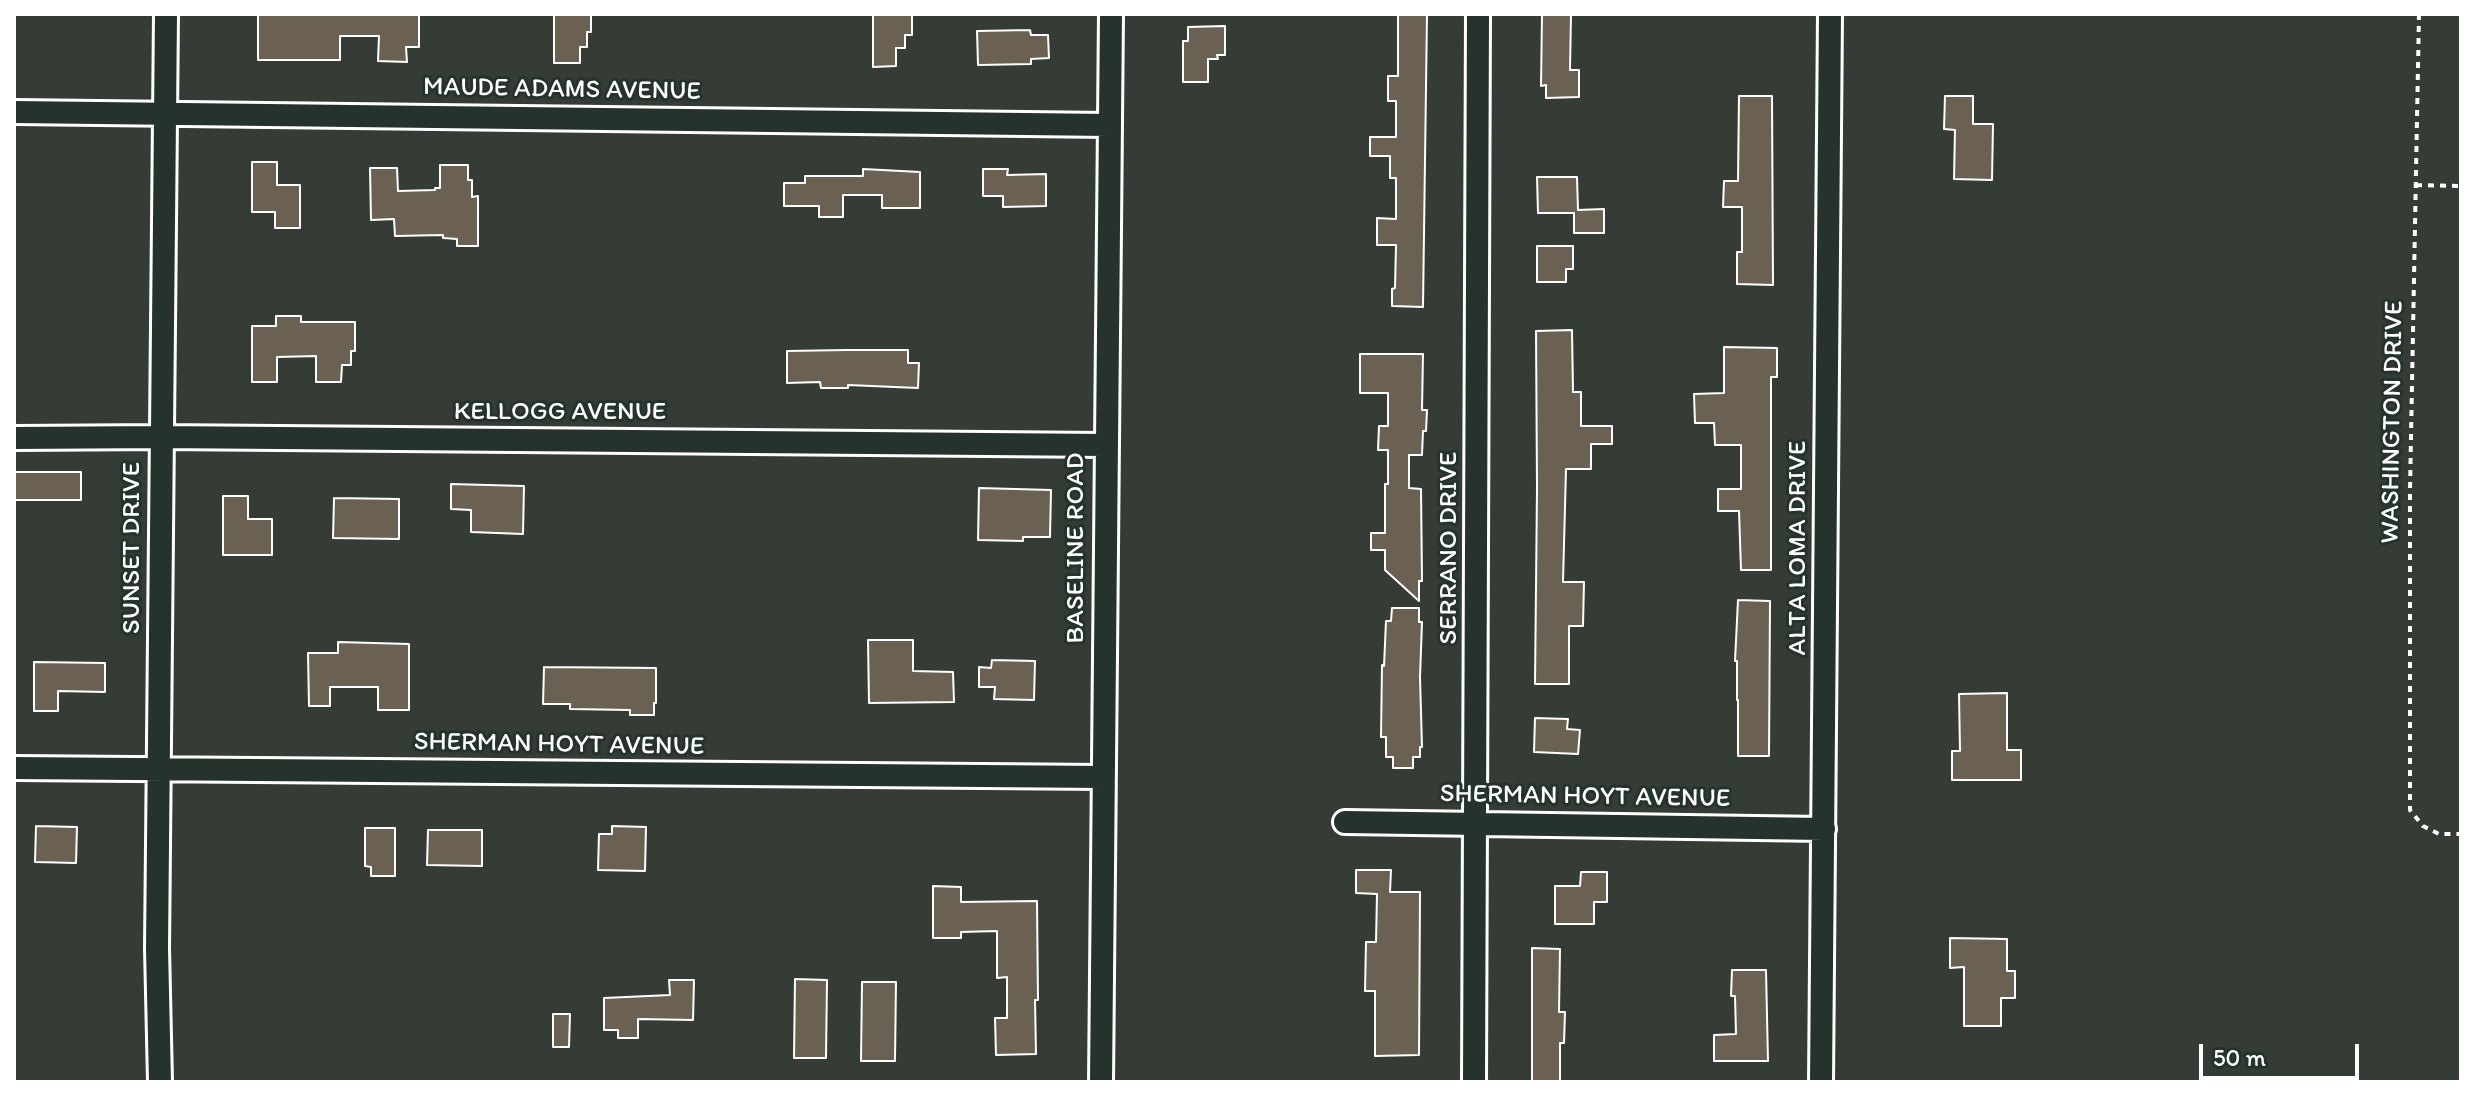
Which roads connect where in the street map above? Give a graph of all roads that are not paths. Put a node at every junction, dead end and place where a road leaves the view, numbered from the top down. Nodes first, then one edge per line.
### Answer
1 (166, 14) edge
2 (1111, 14) edge
3 (1478, 14) edge
4 (1830, 14) edge
5 (14, 112) edge
6 (165, 114) junction
7 (1109, 125) junction
8 (161, 437) junction
9 (14, 438) edge
10 (1105, 445) junction
11 (14, 768) edge
12 (158, 769) junction
13 (1103, 777) junction
14 (1345, 822) dead end
15 (1476, 823) junction
16 (1824, 829) junction
17 (160, 1082) edge
18 (1101, 1082) edge
19 (1474, 1082) edge
20 (1821, 1082) edge

1 - 6 street, SUNSET DRIVE
2 - 7 street, BASELINE ROAD
3 - 15 street, SERRANO DRIVE
4 - 16 street, ALTA LOMA DRIVE
5 - 6 street, MAUDE ADAMS AVENUE
6 - 7 street, MAUDE ADAMS AVENUE
6 - 8 street, SUNSET DRIVE
7 - 10 street, BASELINE ROAD
8 - 9 street, KELLOGG AVENUE
8 - 10 street, KELLOGG AVENUE
8 - 12 street, SUNSET DRIVE
10 - 13 street, BASELINE ROAD
11 - 12 street, SHERMAN HOYT AVENUE
12 - 13 street, SHERMAN HOYT AVENUE
12 - 17 street, SUNSET DRIVE
13 - 18 street, BASELINE ROAD
14 - 15 street, SHERMAN HOYT AVENUE
15 - 16 street, SHERMAN HOYT AVENUE
15 - 19 street, SERRANO DRIVE
16 - 20 street, ALTA LOMA DRIVE

